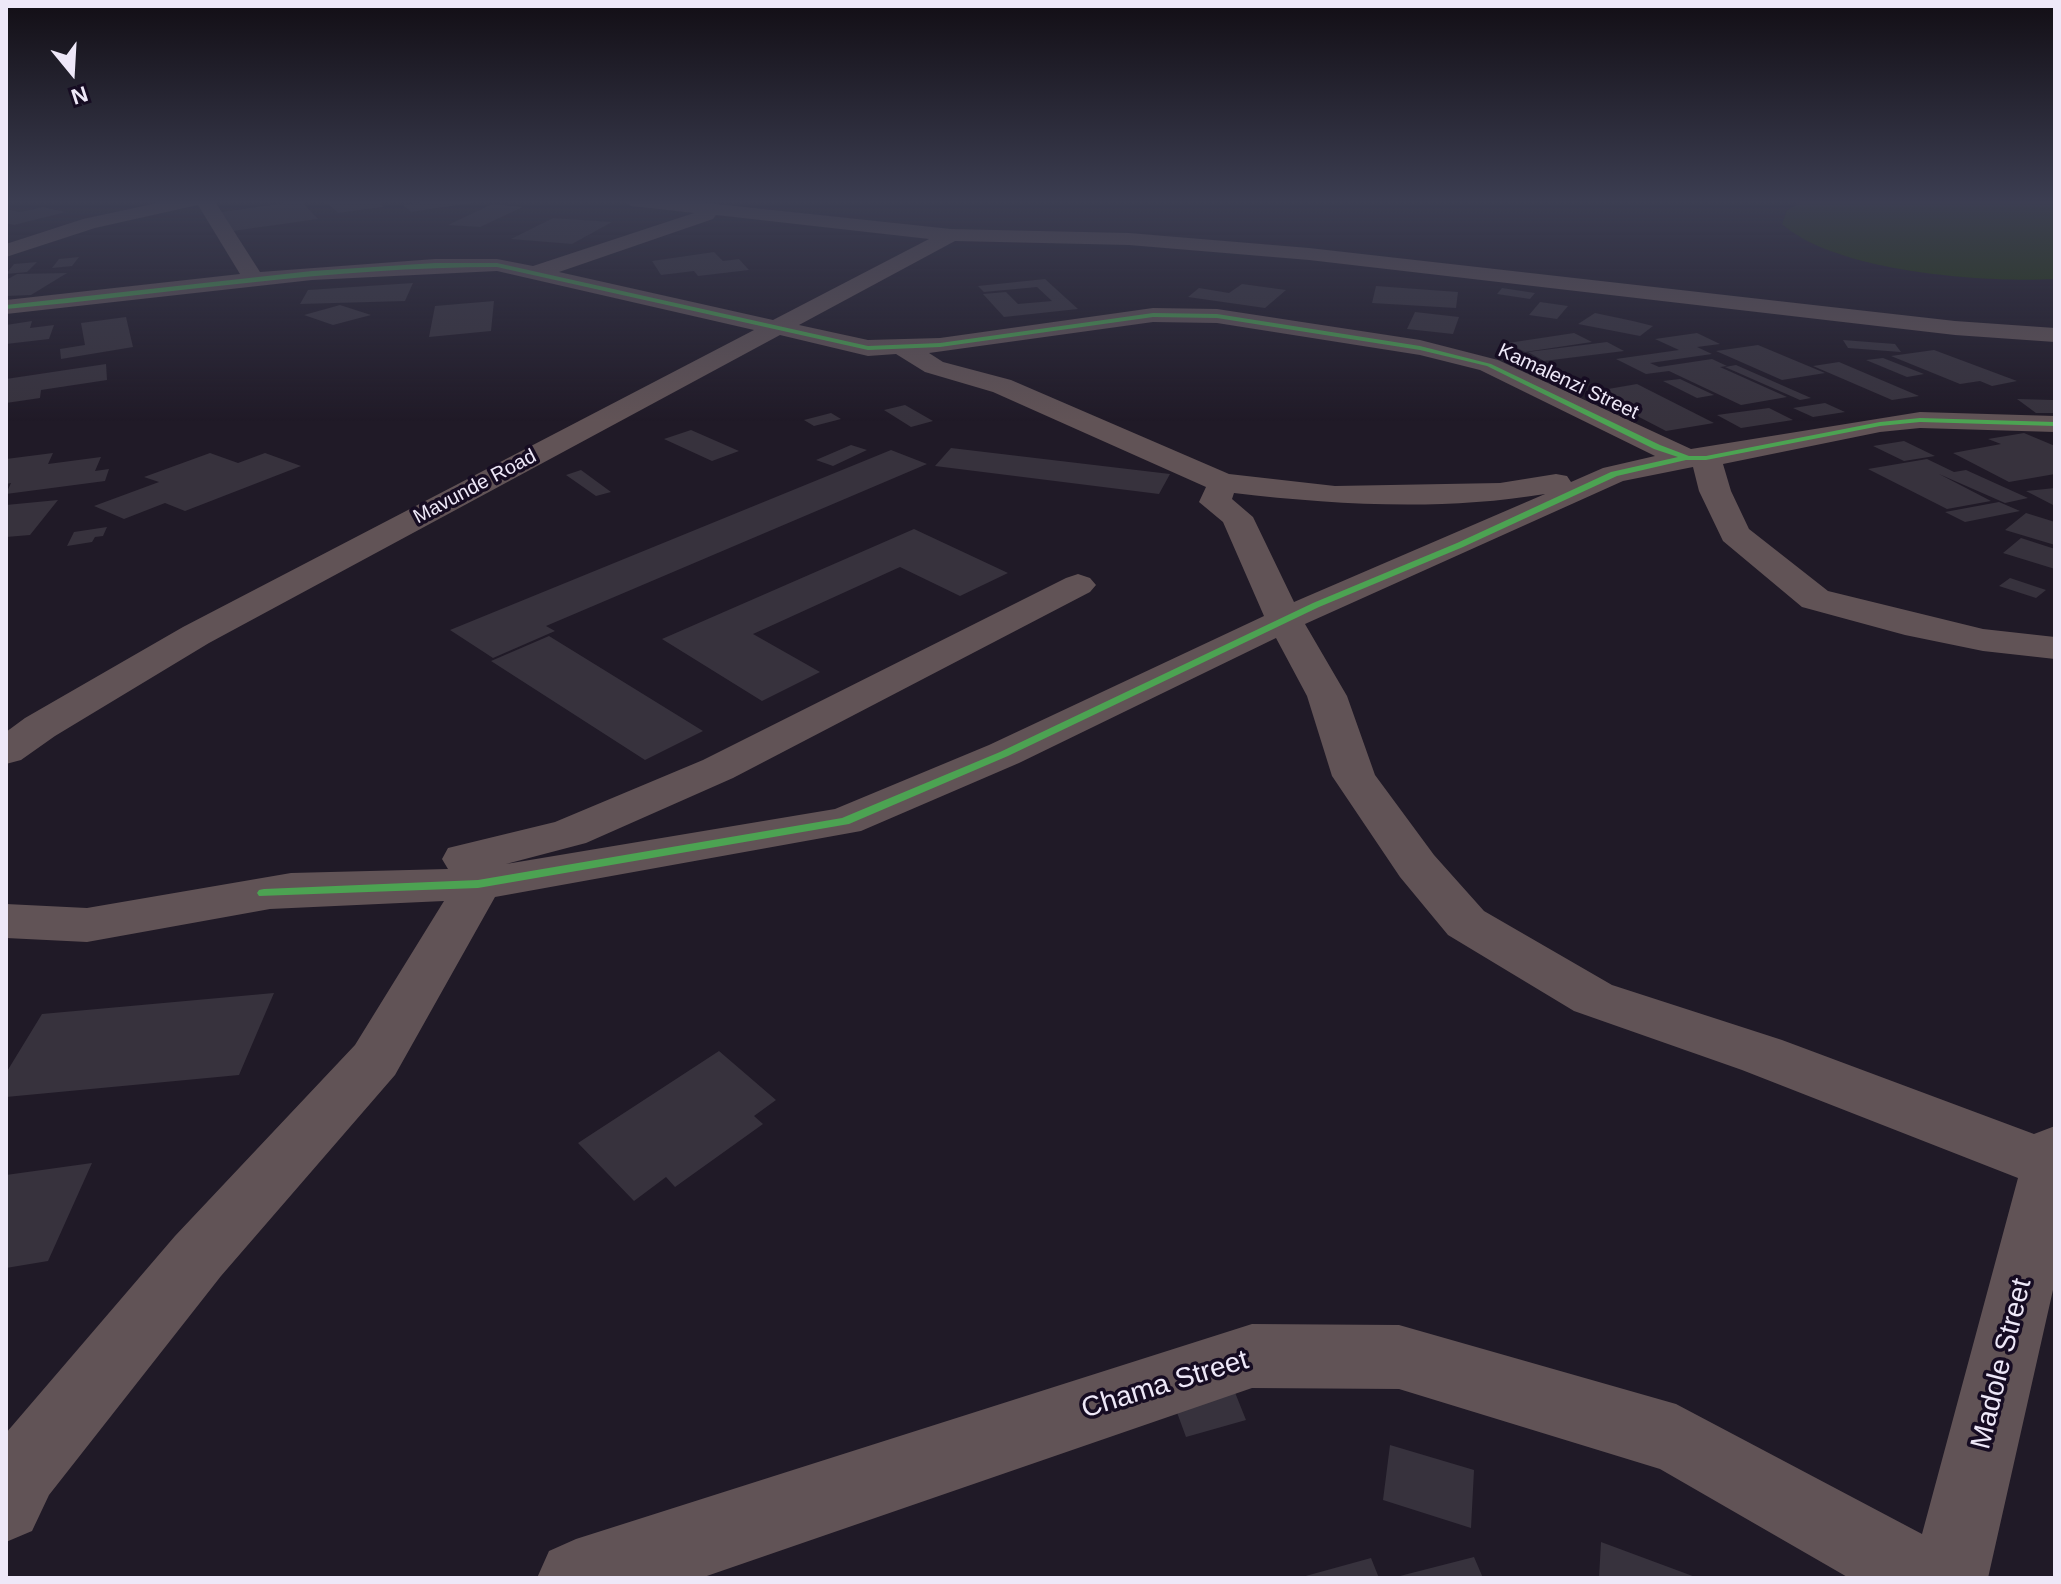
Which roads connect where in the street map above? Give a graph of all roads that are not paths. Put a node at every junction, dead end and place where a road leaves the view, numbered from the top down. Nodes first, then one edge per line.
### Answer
1 (250, 274) edge
2 (324, 274) edge
3 (546, 274) edge
4 (877, 274) edge
5 (1478, 274) edge
6 (254, 280) junction
7 (6, 307) edge
8 (777, 326) junction
9 (2050, 338) edge
10 (902, 348) junction
11 (2055, 424) edge
12 (1697, 458) junction
13 (1614, 474) junction
14 (1223, 483) junction
15 (1078, 585) dead end
16 (1284, 620) junction
17 (2055, 648) edge
18 (6, 751) edge
19 (478, 884) junction
20 (264, 893) junction
21 (6, 921) edge
22 (2053, 1161) edge
23 (6, 1505) edge
24 (576, 1578) edge
25 (1924, 1578) edge
26 (1949, 1578) edge

1 - 6 street
2 - 6 street, Kamalenzi Street
3 - 8 street, Kamalenzi Street
4 - 8 street, Mavunde Road
5 - 9 street
6 - 7 street, Kamalenzi Street
8 - 10 street, Kamalenzi Street
8 - 18 street, Mavunde Road
10 - 12 street, Kamalenzi Street
10 - 14 street
11 - 12 street
12 - 13 street
12 - 17 street
13 - 14 street
13 - 16 street
14 - 16 street
15 - 20 street
16 - 19 street
16 - 22 street
19 - 20 street
19 - 23 street
20 - 21 street
22 - 26 street, Madole Street
24 - 25 street, Chama Street

